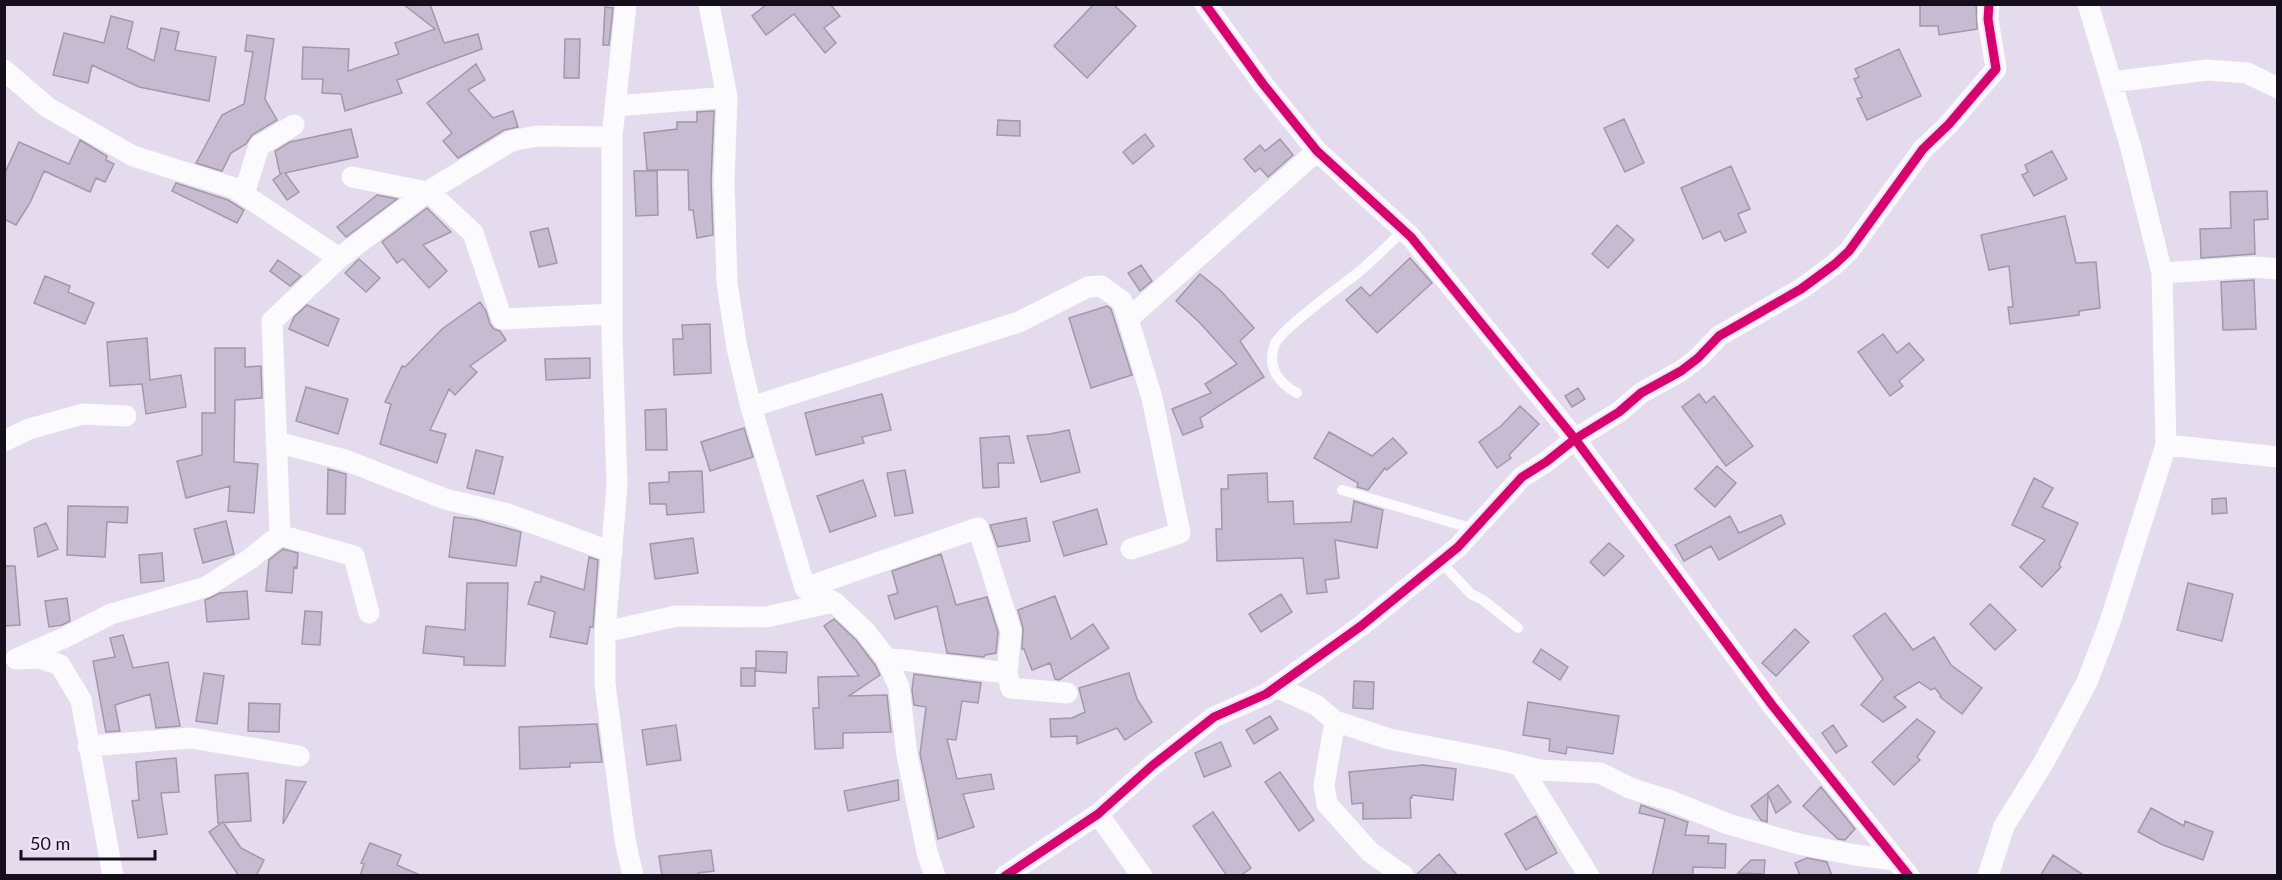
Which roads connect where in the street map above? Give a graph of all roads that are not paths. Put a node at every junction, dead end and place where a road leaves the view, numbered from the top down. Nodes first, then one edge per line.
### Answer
1 (626, 4) edge
2 (709, 4) edge
3 (1989, 4) edge
4 (2088, 4) edge
5 (1218, 10) edge
6 (4, 70) edge
7 (2112, 82) junction
8 (2277, 88) edge
9 (727, 97) junction
10 (616, 106) junction
11 (294, 125) dead end
12 (612, 137) junction
13 (1317, 151) junction
14 (352, 177) dead end
15 (428, 192) junction
16 (244, 194) junction
17 (1404, 230) junction
18 (339, 258) junction
19 (2277, 269) edge
20 (2162, 273) junction
21 (612, 314) junction
22 (1128, 319) junction
23 (1297, 393) dead end
24 (751, 407) junction
25 (126, 417) dead end
26 (1575, 439) junction
27 (4, 441) edge
28 (276, 442) junction
29 (2166, 446) junction
30 (2277, 457) edge
31 (1342, 490) dead end
32 (1474, 529) junction
33 (280, 535) junction
34 (1131, 549) dead end
35 (612, 552) junction
36 (1440, 561) junction
37 (805, 588) junction
38 (834, 602) junction
39 (369, 613) dead end
40 (1518, 628) dead end
41 (605, 632) junction
42 (886, 658) junction
43 (10, 659) edge
44 (1007, 673) junction
45 (1276, 687) junction
46 (1067, 693) dead end
47 (1335, 721) junction
48 (88, 746) junction
49 (299, 756) dead end
50 (1520, 765) junction
51 (1098, 814) junction
52 (1902, 868) edge
53 (113, 876) edge
54 (633, 876) edge
55 (935, 876) edge
56 (1005, 876) edge
57 (1142, 876) edge
58 (1404, 876) edge
59 (1589, 876) edge
60 (1988, 876) edge

1 - 10 street
2 - 9 street
3 - 26 street
4 - 7 street
5 - 13 street
6 - 16 street
7 - 8 street
7 - 20 street
9 - 10 street
9 - 24 street
10 - 12 street
11 - 16 street
12 - 15 street
12 - 21 street
13 - 17 street
13 - 22 street
14 - 15 street
15 - 18 street
15 - 21 street
16 - 18 street
17 - 23 lane
17 - 26 street
18 - 28 street
19 - 20 street
20 - 29 street
21 - 35 street
22 - 24 street
22 - 34 street
24 - 37 street
25 - 27 street
26 - 32 street
26 - 52 street
28 - 33 street
28 - 35 street
29 - 30 street
29 - 60 street
31 - 32 lane
32 - 36 street
33 - 39 street
33 - 43 street
35 - 41 street
36 - 40 lane
36 - 45 street
37 - 38 street
37 - 44 street
38 - 41 street
38 - 42 street
41 - 54 street
42 - 44 street
42 - 55 street
43 - 48 street
44 - 46 street
45 - 47 street
45 - 51 street
47 - 50 street
47 - 58 street
48 - 49 street
48 - 53 street
50 - 52 street
50 - 59 street
51 - 56 street
51 - 57 street

